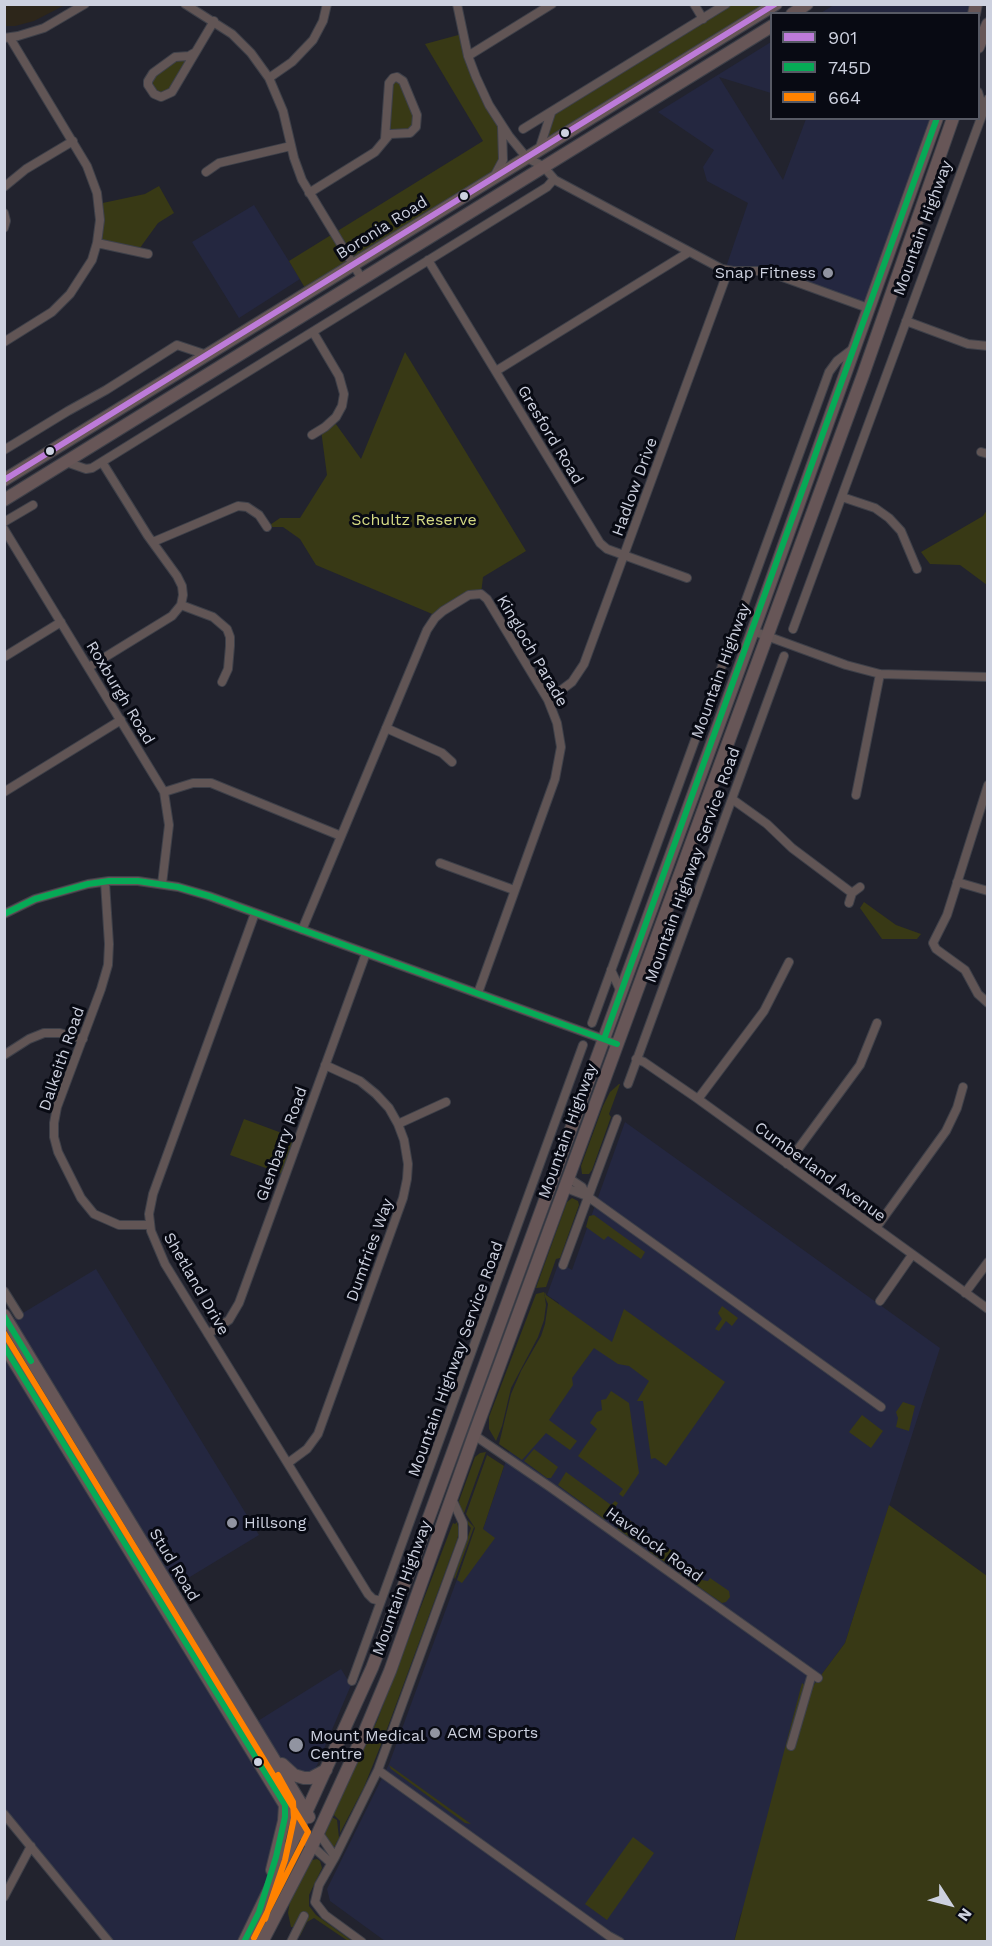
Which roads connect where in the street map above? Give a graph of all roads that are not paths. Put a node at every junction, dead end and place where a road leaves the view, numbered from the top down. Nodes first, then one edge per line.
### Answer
1 (86, 4) edge
2 (184, 4) edge
3 (327, 4) edge
4 (457, 4) edge
5 (552, 4) edge
6 (694, 4) edge
7 (726, 4) edge
8 (776, 4) edge
9 (703, 19) junction
10 (214, 21) junction
11 (987, 24) edge
12 (770, 27) edge
13 (7, 38) edge
14 (980, 42) edge
15 (194, 52) junction
16 (468, 56) junction
17 (269, 78) junction
18 (980, 96) edge
19 (987, 97) edge
20 (984, 110) junction
21 (551, 113) junction
22 (936, 120) edge
23 (952, 120) edge
24 (502, 126) junction
25 (523, 129) dead end
26 (385, 140) junction
27 (73, 141) junction
28 (291, 146) junction
29 (538, 151) junction
30 (527, 158) junction
31 (543, 166) junction
32 (206, 172) dead end
33 (554, 179) junction
34 (486, 183) junction
35 (4, 187) edge
36 (309, 193) junction
37 (910, 193) junction
38 (927, 198) junction
39 (4, 213) edge
40 (4, 228) edge
41 (97, 243) junction
42 (688, 252) junction
43 (148, 254) dead end
44 (428, 260) junction
45 (353, 265) junction
46 (728, 271) junction
47 (362, 279) junction
48 (868, 308) junction
49 (906, 321) junction
50 (313, 332) junction
51 (4, 342) edge
52 (987, 346) edge
53 (855, 347) junction
54 (207, 355) junction
55 (496, 371) junction
56 (827, 422) junction
57 (843, 428) junction
58 (312, 435) dead end
59 (820, 444) junction
60 (835, 449) junction
61 (5, 450) edge
62 (66, 462) junction
63 (102, 462) junction
64 (4, 480) edge
65 (842, 497) junction
66 (4, 500) edge
67 (33, 505) dead end
68 (4, 522) edge
69 (267, 526) dead end
70 (4, 529) edge
71 (153, 542) junction
72 (624, 555) junction
73 (917, 569) dead end
74 (687, 578) dead end
75 (181, 605) junction
76 (61, 622) junction
77 (793, 629) dead end
78 (753, 631) junction
79 (766, 636) junction
80 (784, 656) dead end
81 (4, 657) edge
82 (89, 667) junction
83 (880, 674) junction
84 (987, 676) edge
85 (222, 682) dead end
86 (548, 700) junction
87 (121, 720) junction
88 (386, 728) junction
89 (453, 762) dead end
90 (987, 787) edge
91 (4, 792) edge
92 (164, 792) junction
93 (856, 795) dead end
94 (732, 799) junction
95 (341, 836) junction
96 (440, 863) dead end
97 (105, 882) junction
98 (957, 882) junction
99 (162, 884) junction
100 (860, 887) dead end
101 (514, 890) junction
102 (987, 891) edge
103 (852, 893) junction
104 (849, 903) dead end
105 (255, 913) junction
106 (4, 914) edge
107 (302, 930) junction
108 (657, 939) junction
109 (636, 950) junction
110 (366, 953) junction
111 (789, 962) dead end
112 (611, 970) junction
113 (621, 992) junction
114 (478, 993) junction
115 (987, 1003) edge
116 (592, 1023) dead end
117 (877, 1023) dead end
118 (83, 1039) junction
119 (604, 1039) junction
120 (617, 1044) junction
121 (583, 1045) dead end
122 (4, 1055) edge
123 (636, 1059) junction
124 (326, 1065) junction
125 (628, 1084) dead end
126 (963, 1087) dead end
127 (698, 1100) junction
128 (446, 1102) dead end
129 (617, 1119) dead end
130 (399, 1124) junction
131 (787, 1164) junction
132 (553, 1178) junction
133 (568, 1183) junction
134 (587, 1196) junction
135 (150, 1225) junction
136 (876, 1228) junction
137 (912, 1255) junction
138 (987, 1262) edge
139 (563, 1265) dead end
140 (4, 1291) edge
141 (965, 1293) junction
142 (880, 1301) dead end
143 (12, 1304) junction
144 (987, 1309) edge
145 (9, 1320) edge
146 (208, 1334) junction
147 (4, 1345) edge
148 (40, 1375) junction
149 (27, 1383) junction
150 (881, 1407) dead end
151 (62, 1412) junction
152 (49, 1419) junction
153 (460, 1431) junction
154 (474, 1435) junction
155 (288, 1463) junction
156 (452, 1498) junction
157 (157, 1569) junction
158 (381, 1601) junction
159 (170, 1618) junction
160 (390, 1671) junction
161 (352, 1681) dead end
162 (242, 1707) junction
163 (354, 1708) junction
164 (240, 1732) junction
165 (791, 1746) dead end
166 (270, 1753) junction
167 (326, 1770) junction
168 (378, 1770) junction
169 (285, 1805) junction
170 (306, 1812) junction
171 (4, 1814) edge
172 (299, 1828) junction
173 (318, 1832) junction
174 (31, 1846) junction
175 (312, 1846) junction
176 (333, 1860) junction
177 (4, 1898) edge
178 (259, 1911) junction
179 (304, 1916) dead end
180 (109, 1941) edge
181 (244, 1941) edge
182 (262, 1941) edge
183 (291, 1941) edge
184 (362, 1941) edge
185 (620, 1941) edge

1 - 13 street
2 - 10 street
3 - 17 street
4 - 16 street
5 - 16 street
6 - 9 street
7 - 9 street
8 - 29 main road, Boronia Road
9 - 21 street
10 - 15 street
10 - 17 street
11 - 14 main road
12 - 31 main road, Boronia Road
13 - 27 street
15 - 15 street
16 - 24 street
17 - 28 street
18 - 20 street, Mountain Highway
19 - 20 street, Mountain Highway
20 - 49 street, Mountain Highway
21 - 25 street
21 - 29 street
22 - 37 main road, Mountain Highway
23 - 38 main road, Mountain Highway
24 - 30 street
24 - 34 street
26 - 26 street
26 - 36 street
27 - 35 street
27 - 41 street
28 - 32 street
28 - 36 street
29 - 30 main road, Boronia Road
30 - 31 street
30 - 34 main road, Boronia Road
31 - 33 street
31 - 47 main road, Boronia Road
33 - 42 street
33 - 44 street
34 - 45 main road, Boronia Road
36 - 45 street
37 - 38 main road
37 - 48 main road, Mountain Highway
38 - 57 main road, Mountain Highway
39 - 40 street
41 - 43 street
41 - 51 street
42 - 46 street
42 - 55 street
44 - 50 street
44 - 55 street, Gresford Road
45 - 47 street
45 - 54 main road, Boronia Road
46 - 48 street
46 - 72 street, Hadlow Drive
47 - 62 main road, Boronia Road
48 - 53 main road, Mountain Highway
49 - 52 street
49 - 65 street, Mountain Highway
50 - 58 street
50 - 63 street
53 - 56 main road, Mountain Highway
53 - 112 street, Mountain Highway
54 - 61 street
54 - 64 main road, Boronia Road
55 - 72 street, Gresford Road
56 - 57 main road
56 - 59 main road, Mountain Highway
57 - 60 main road, Mountain Highway
59 - 60 main road
59 - 78 main road, Mountain Highway
60 - 79 main road, Mountain Highway
62 - 63 street
62 - 66 main road, Boronia Road
63 - 71 street
65 - 73 street
65 - 77 street, Mountain Highway
67 - 68 street
69 - 71 street
70 - 76 street, Roxburgh Road
71 - 75 street
72 - 74 street, Gresford Road
72 - 86 street, Hadlow Drive
75 - 82 street
75 - 85 street
76 - 81 street
76 - 82 street, Roxburgh Road
78 - 79 street
78 - 109 main road, Mountain Highway
79 - 83 street
79 - 108 main road, Mountain Highway
80 - 94 street, Mountain Highway Service Road
82 - 87 street, Roxburgh Road
83 - 84 street
83 - 93 street
86 - 88 street, Kingloch Parade
86 - 101 street, Kingloch Parade
87 - 91 street
87 - 92 street, Roxburgh Road
88 - 89 street
88 - 95 street, Kingloch Parade
90 - 98 street
92 - 95 street
92 - 99 street, Roxburgh Road
94 - 103 street
94 - 123 street, Mountain Highway Service Road
95 - 107 street, Kingloch Parade
96 - 101 street
97 - 99 street
97 - 106 street
97 - 118 street, Dalkeith Road
98 - 102 street
98 - 115 street
99 - 105 street
100 - 103 street
101 - 114 street, Kingloch Parade
103 - 104 street
105 - 107 street
105 - 135 street, Shetland Drive
107 - 110 street
108 - 109 main road
108 - 120 main road, Mountain Highway
109 - 113 main road, Mountain Highway
110 - 114 street
110 - 124 street, Glenbarry Road
111 - 127 street
112 - 113 street
112 - 116 street
113 - 119 main road, Mountain Highway
114 - 119 street
117 - 131 street
118 - 122 street
118 - 135 street, Dalkeith Road
119 - 120 street
119 - 132 main road, Mountain Highway
120 - 133 main road, Mountain Highway
121 - 158 street, Mountain Highway Service Road
123 - 125 street, Mountain Highway Service Road
123 - 127 street, Cumberland Avenue
124 - 130 street, Dumfries Way
124 - 146 street, Glenbarry Road
126 - 136 street
127 - 131 street, Cumberland Avenue
128 - 130 street
129 - 134 street
130 - 155 street, Dumfries Way
131 - 136 street, Cumberland Avenue
132 - 133 main road
132 - 153 main road, Mountain Highway
133 - 134 street
133 - 154 main road, Mountain Highway
134 - 139 street
134 - 150 street
135 - 146 street, Shetland Drive
136 - 137 street, Cumberland Avenue
137 - 141 street, Cumberland Avenue
137 - 142 street
138 - 141 street
140 - 143 street
141 - 144 street, Cumberland Avenue
143 - 145 street
143 - 145 street
145 - 148 main road, Stud Road
146 - 155 street, Shetland Drive
147 - 149 main road, Stud Road
148 - 149 main road
148 - 151 main road, Stud Road
149 - 152 main road, Stud Road
151 - 152 main road
151 - 157 main road, Stud Road
152 - 159 main road, Stud Road
153 - 154 main road
153 - 163 main road, Mountain Highway
154 - 156 main road, Mountain Highway
154 - 165 street, Havelock Road
155 - 158 street, Shetland Drive
156 - 160 main road, Mountain Highway
156 - 168 street
157 - 159 main road
157 - 162 main road, Stud Road
158 - 161 street, Mountain Highway Service Road
159 - 164 main road, Stud Road
160 - 163 main road
160 - 173 main road, Mountain Highway
162 - 164 main road
162 - 166 main road, Stud Road
163 - 167 main road, Mountain Highway
164 - 169 main road, Stud Road
166 - 167 main road
166 - 170 main road, Stud Road
167 - 170 main road, Mountain Highway
168 - 176 street
168 - 185 street
169 - 172 main road, Stud Road
169 - 178 main road
170 - 172 main road, Mountain Highway
170 - 173 main road, Stud Road
171 - 174 street
172 - 175 main road, Stud Road
172 - 178 main road, Mountain Highway
173 - 175 main road, Mountain Highway
173 - 176 street
174 - 177 street
174 - 180 street
175 - 176 street
175 - 182 main road, Mountain Highway
176 - 184 street
178 - 181 main road, Mountain Highway
179 - 183 street

